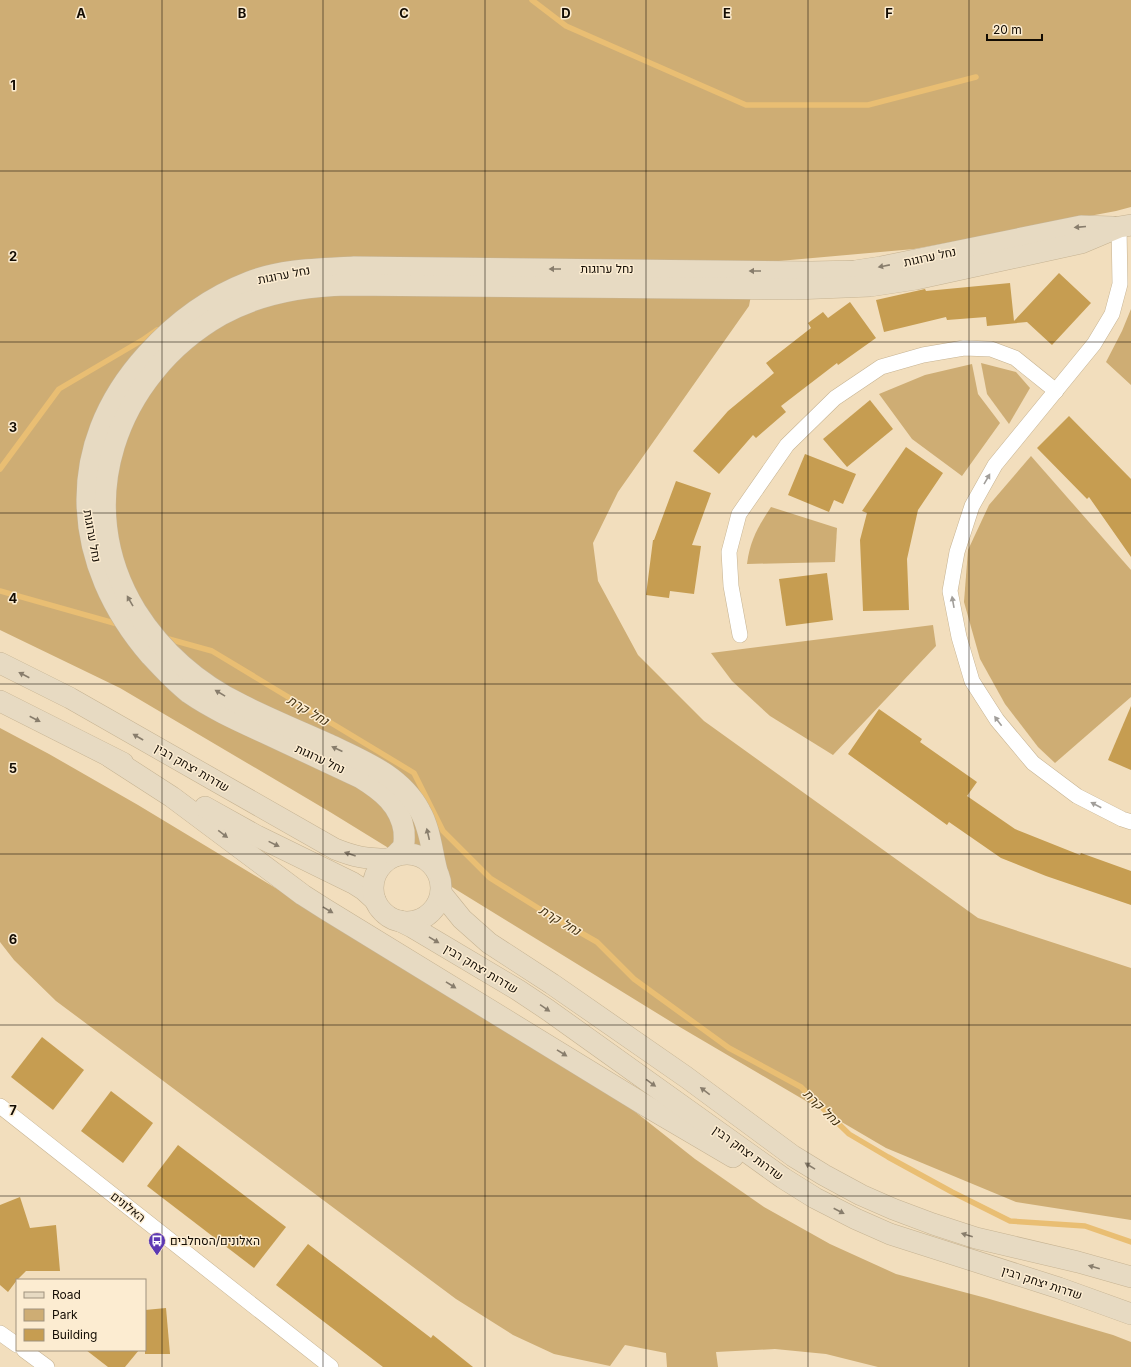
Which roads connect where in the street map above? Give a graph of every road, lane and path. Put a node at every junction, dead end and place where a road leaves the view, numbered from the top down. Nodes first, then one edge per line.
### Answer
1 (1125, 226) edge
2 (1056, 391) junction
3 (740, 635) dead end
4 (0, 663) edge
5 (0, 701) edge
6 (110, 757) junction
7 (1131, 822) edge
8 (392, 858) junction
9 (437, 871) junction
10 (441, 893) junction
11 (375, 900) junction
12 (400, 921) junction
13 (0, 1106) edge
14 (815, 1198) junction
15 (1131, 1278) edge
16 (1131, 1314) edge
17 (0, 1333) edge
18 (16, 1344) edge
19 (25, 1351) edge
20 (47, 1367) edge
21 (331, 1367) edge

1 - 2 street
1 -> 8 main road, נחל ערוגות
9 -> 1 main road, נחל ערוגות
2 - 3 street
7 -> 2 street
8 -> 4 main road, שדרות יצחק רבין
5 -> 6 main road
6 -> 11 main road
6 -> 14 main road
8 - 9 main road
8 - 11 main road
9 - 10 main road
10 - 12 main road
15 -> 10 main road, שדרות יצחק רבין
11 - 12 main road
12 -> 14 main road, שדרות יצחק רבין
13 - 21 street, האלונים
14 -> 16 main road, שדרות יצחק רבין
17 - 18 street
19 - 20 street

